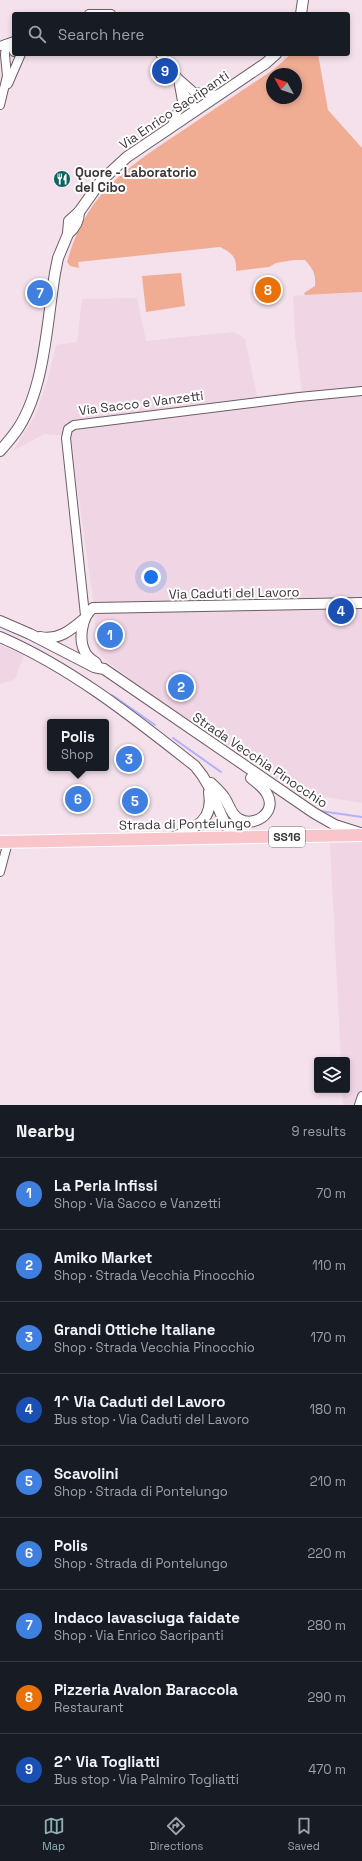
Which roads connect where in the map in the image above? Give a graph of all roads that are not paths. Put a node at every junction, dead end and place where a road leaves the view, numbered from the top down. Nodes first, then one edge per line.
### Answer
1 (303, 0) edge
2 (301, 12) edge
3 (7, 43) edge
4 (14, 56) edge
5 (20, 56) edge
6 (162, 56) edge
7 (274, 56) edge
8 (0, 63) edge
9 (15, 68) junction
10 (7, 76) junction
11 (184, 88) junction
12 (3, 94) junction
13 (219, 95) junction
14 (0, 105) edge
15 (197, 109) junction
16 (171, 127) junction
17 (362, 391) edge
18 (0, 451) edge
19 (362, 604) edge
20 (85, 617) junction
21 (0, 621) edge
22 (30, 634) junction
23 (0, 637) edge
24 (104, 670) junction
25 (236, 760) junction
26 (206, 779) junction
27 (362, 834) edge
28 (233, 837) junction
29 (172, 838) junction
30 (4, 842) edge
31 (0, 872) edge
32 (362, 1096) edge
33 (359, 1105) edge

1 - 2 street
3 - 10 street
4 - 9 street
5 - 9 street
6 - 11 street
7 - 13 street, Via Enrico Sacripanti
8 - 10 street
9 - 12 street
10 - 12 street
11 - 13 street
11 - 15 street
11 - 16 street
12 - 14 street
13 - 15 street, Via Enrico Sacripanti
15 - 16 street, Via Enrico Sacripanti
16 - 18 street, Via Enrico Sacripanti
17 - 20 street, Via Sacco e Vanzetti
19 - 20 street, Via Caduti del Lavoro
20 - 22 street
20 - 24 street, Via Sacco e Vanzetti
21 - 22 street, Strada Vecchia Pinocchio
22 - 24 street, Strada Vecchia Pinocchio
23 - 26 street
24 - 25 street, Strada Vecchia Pinocchio
25 - 26 street
25 - 27 street, Strada Vecchia Pinocchio
26 - 28 street
26 - 29 street
27 - 28 main road, Strada di Pontelungo / SS16
28 - 29 main road, Strada di Pontelungo / SS16
29 - 30 main road, Strada di Pontelungo / SS16
30 - 31 street, Strada di Pontelungo
32 - 33 street

